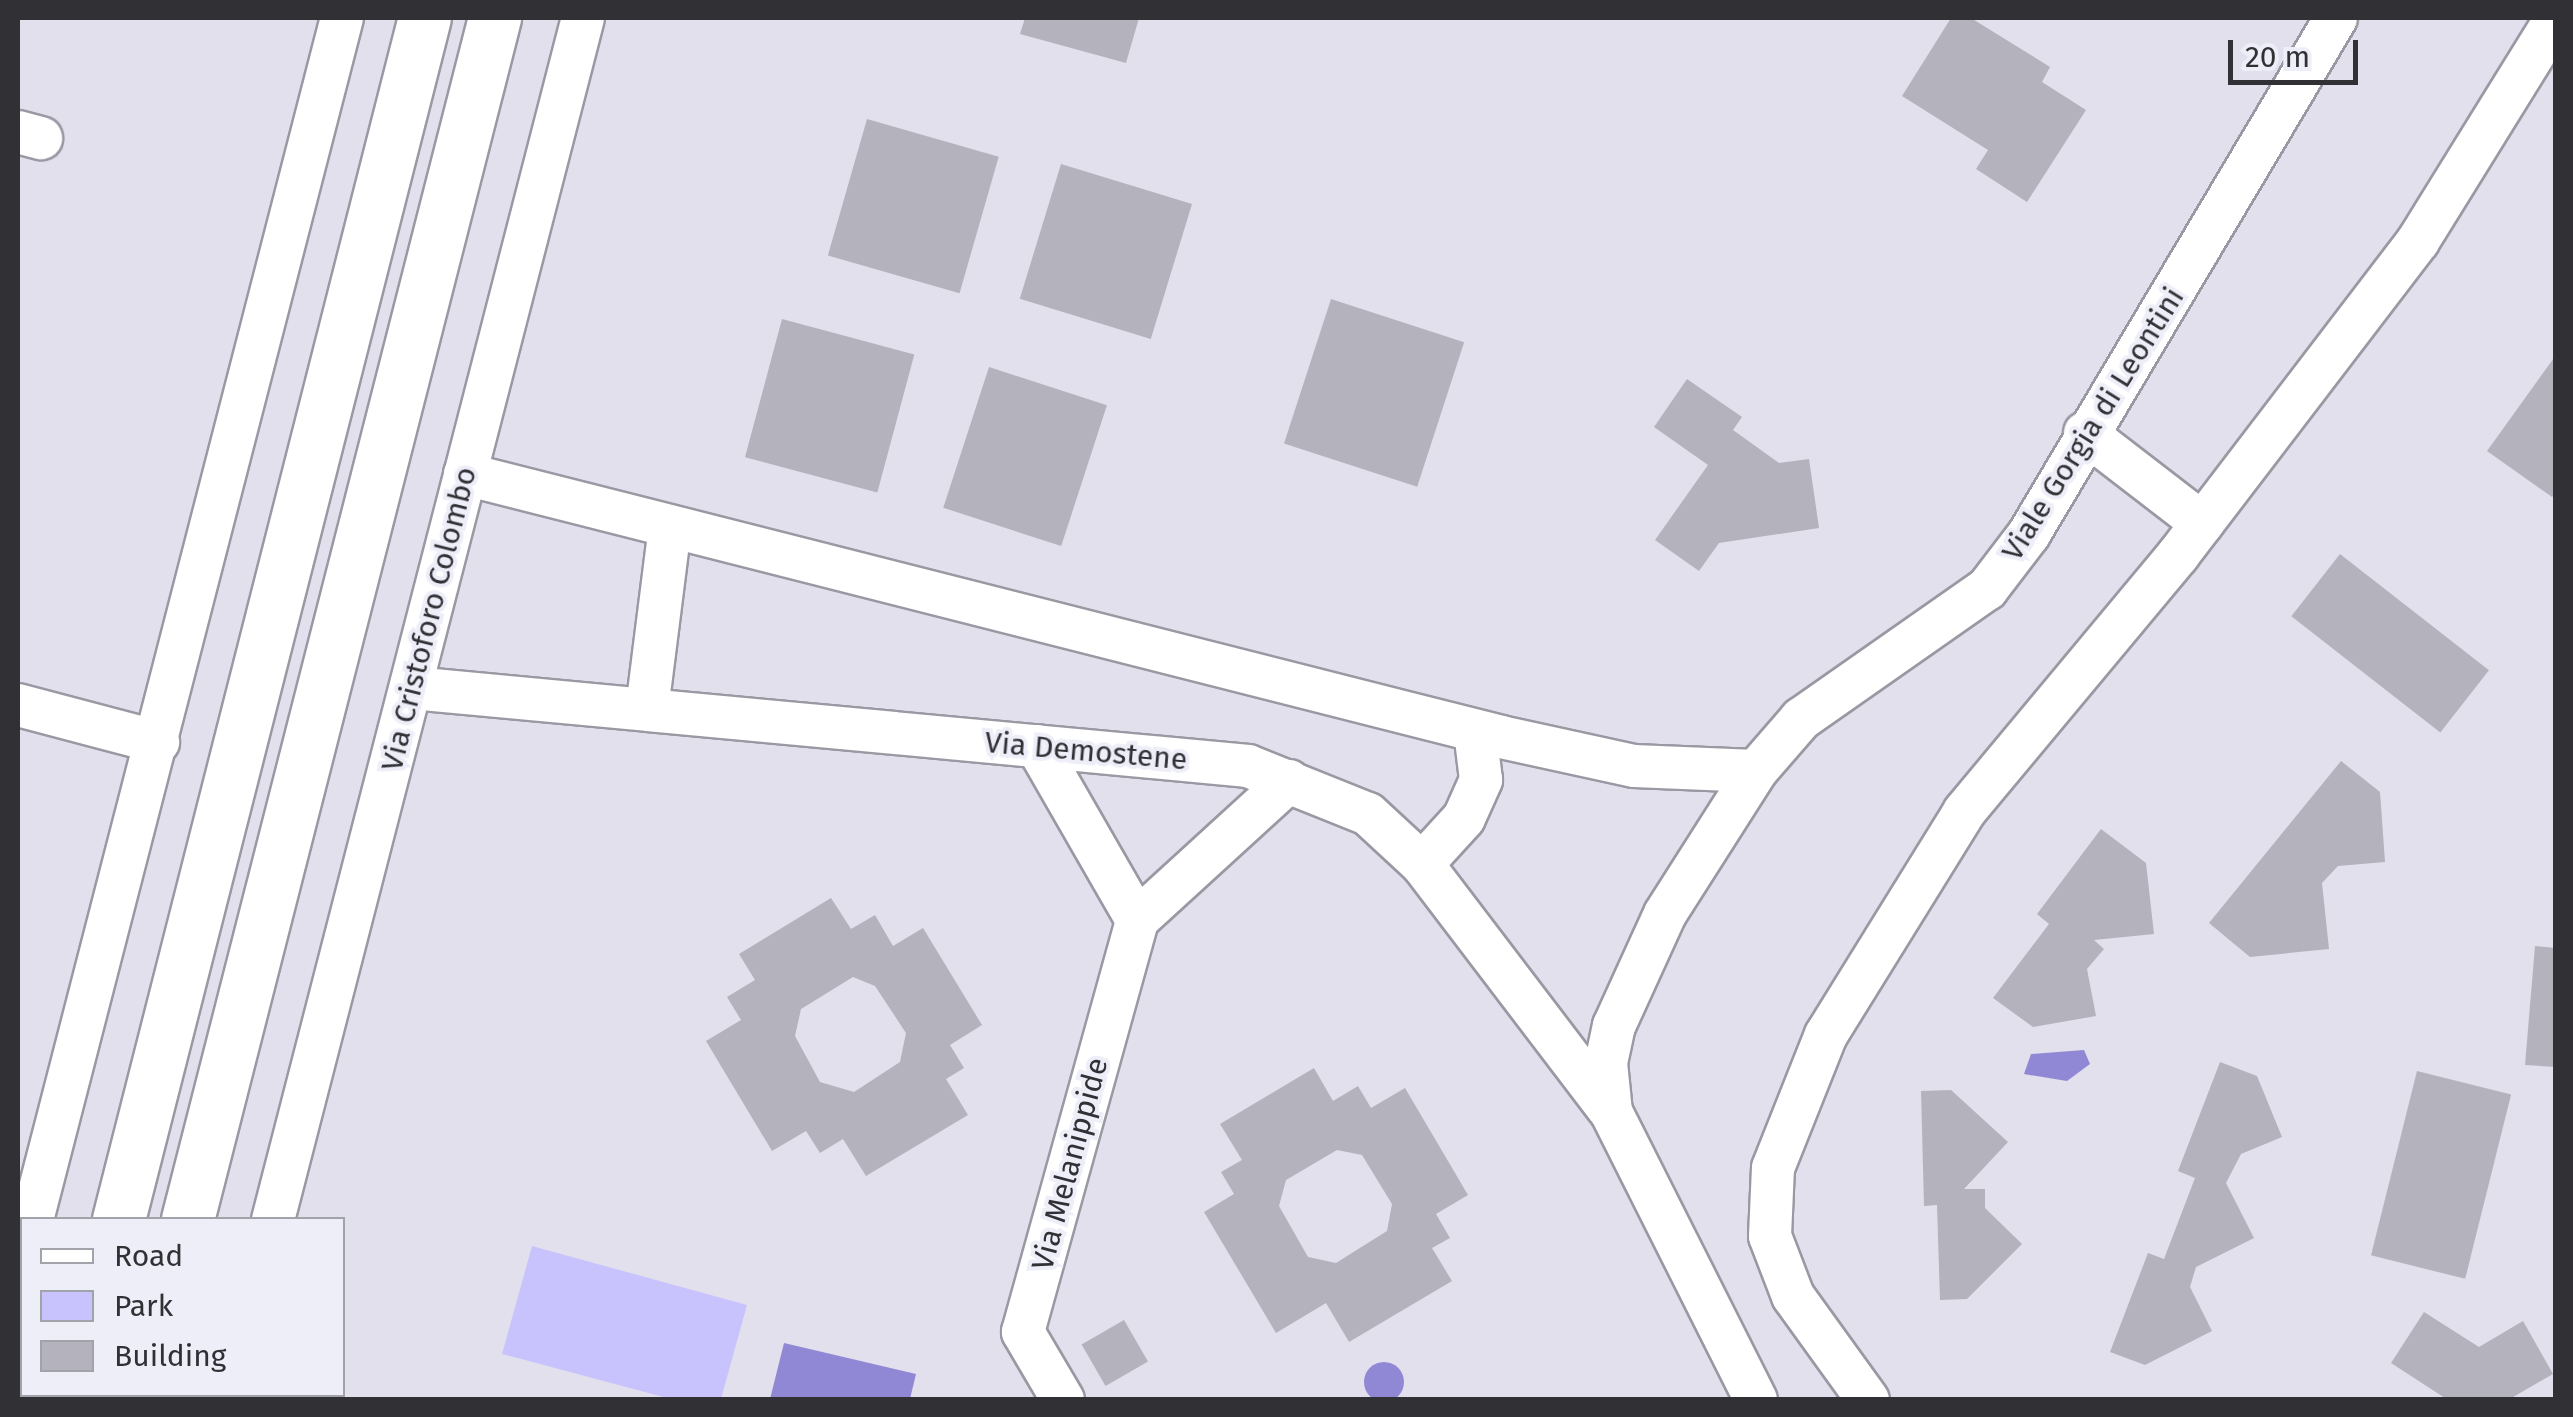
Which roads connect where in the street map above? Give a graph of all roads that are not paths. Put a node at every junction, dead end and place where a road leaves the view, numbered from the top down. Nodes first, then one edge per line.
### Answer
1 (342, 18) edge
2 (425, 18) edge
3 (495, 18) edge
4 (583, 18) edge
5 (2336, 18) edge
6 (2556, 18) edge
7 (2085, 434) junction
8 (465, 474) junction
9 (2202, 522) junction
10 (670, 526) junction
11 (412, 688) junction
12 (18, 705) edge
13 (646, 709) junction
14 (1475, 731) junction
15 (158, 742) junction
16 (1037, 746) junction
17 (1756, 770) junction
18 (1288, 781) junction
19 (1422, 864) junction
20 (1137, 920) junction
21 (1611, 1112) junction
22 (33, 1217) edge
23 (120, 1217) edge
24 (189, 1217) edge
25 (274, 1217) edge
26 (1063, 1400) edge
27 (1756, 1400) edge
28 (1868, 1400) edge

1 - 15 street
2 - 23 main road
3 - 24 main road
4 - 8 street, Via Cristoforo Colombo
5 - 7 street, Viale Gorgia di Leontini
6 - 9 street
7 - 9 street
7 - 17 street, Viale Gorgia di Leontini
8 - 10 street
8 - 11 street, Via Cristoforo Colombo
9 - 28 street
10 - 13 street
10 - 14 street
11 - 13 street, Via Demostene
11 - 25 street, Via Cristoforo Colombo
12 - 15 street
13 - 16 street, Via Demostene
14 - 17 street
14 - 19 street
15 - 22 street
16 - 18 street, Via Demostene
16 - 20 street
17 - 21 street, Viale Gorgia di Leontini
18 - 19 street, Via Demostene
18 - 20 street
19 - 21 street, Via Demostene
20 - 26 street, Via Melanippide
21 - 27 street, Viale Gorgia di Leontini

